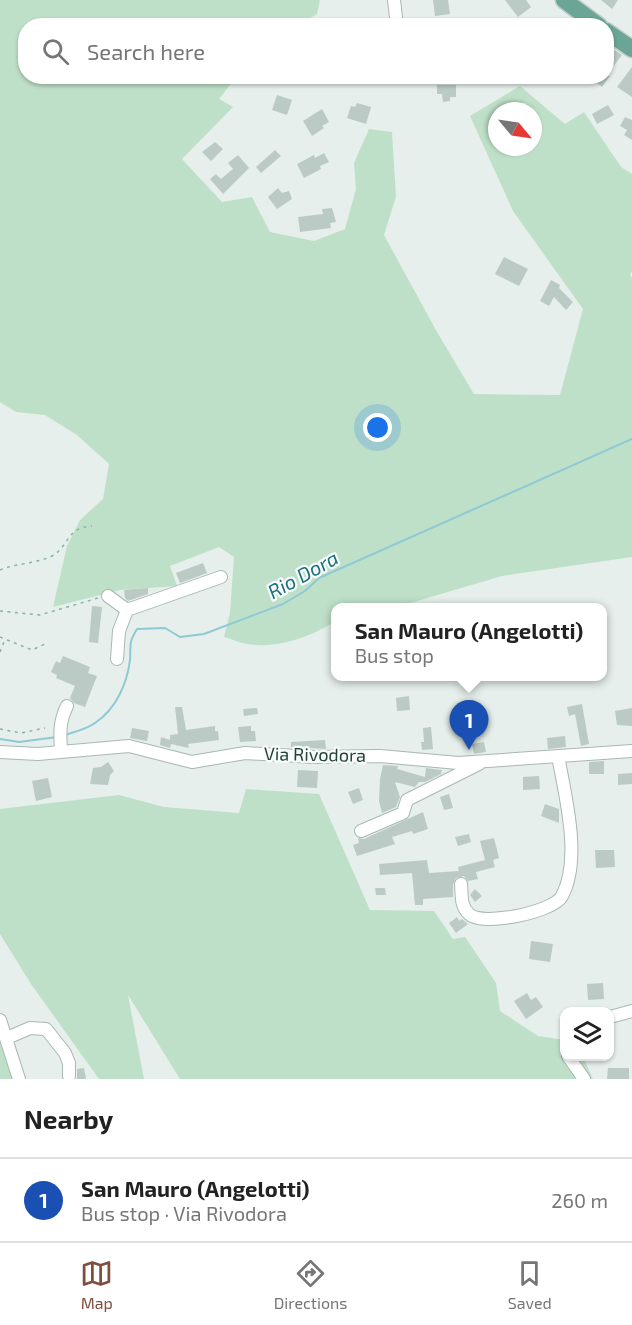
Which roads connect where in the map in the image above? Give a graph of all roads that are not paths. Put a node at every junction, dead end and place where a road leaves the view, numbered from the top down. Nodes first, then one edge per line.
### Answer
1 (394, 0) edge
2 (564, 0) edge
3 (396, 18) edge
4 (589, 18) edge
5 (614, 36) edge
6 (632, 49) edge
7 (221, 577) dead end
8 (108, 596) road end
9 (127, 610) junction
10 (117, 659) dead end
11 (67, 706) dead end
12 (60, 740) junction
13 (632, 750) edge
14 (0, 752) edge
15 (558, 756) junction
16 (482, 762) junction
17 (361, 831) dead end
18 (461, 884) dead end
19 (632, 1011) edge
20 (614, 1016) edge
21 (0, 1020) edge
22 (7, 1038) junction
23 (571, 1061) edge
24 (69, 1076) dead end
25 (19, 1079) edge
26 (584, 1079) edge

1 - 3 street
2 - 4 main road
5 - 6 main road
7 - 9 street
8 - 9 street
9 - 10 street
11 - 12 street
12 - 14 street, Via Rivodora
12 - 16 street, Via Rivodora
13 - 15 street, Via Rivodora
15 - 16 street, Via Rivodora
15 - 18 street
16 - 17 street
19 - 20 street
21 - 22 street
22 - 24 street
22 - 25 street
23 - 26 street

